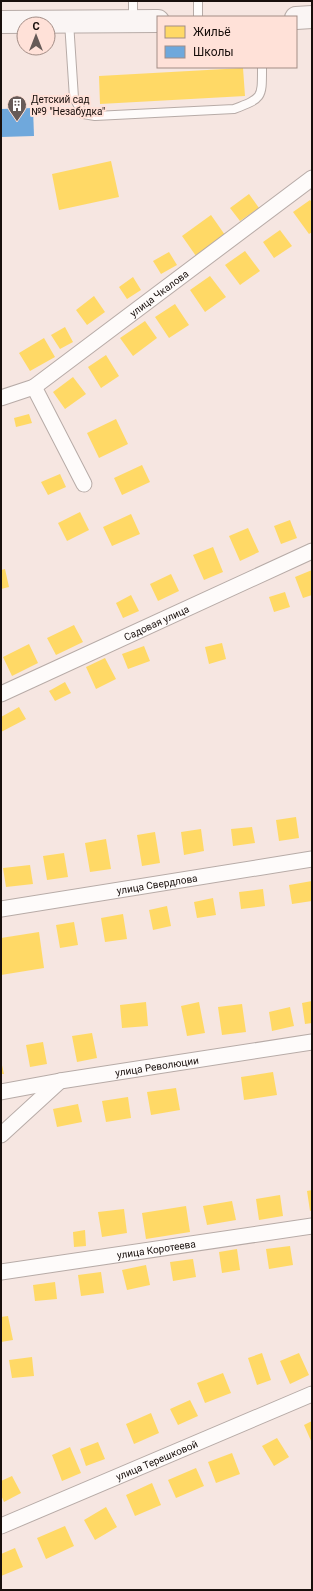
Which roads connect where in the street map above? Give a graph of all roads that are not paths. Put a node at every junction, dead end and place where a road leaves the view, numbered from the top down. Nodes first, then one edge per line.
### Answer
1 (198, 1) edge
2 (133, 11) edge
3 (198, 16) edge
4 (312, 17) edge
5 (297, 18) edge
6 (157, 21) edge
7 (1, 22) edge
8 (69, 22) junction
9 (262, 68) edge
10 (312, 178) edge
11 (34, 387) junction
12 (1, 398) edge
13 (84, 484) dead end
14 (312, 551) edge
15 (1, 694) edge
16 (312, 859) edge
17 (1, 909) edge
18 (312, 1042) edge
19 (60, 1081) junction
20 (1, 1092) edge
21 (1, 1135) edge
22 (312, 1226) edge
23 (1, 1272) edge
24 (312, 1394) edge
25 (1, 1526) edge

1 - 3 lane
2 - 6 main road
2 - 8 main road
4 - 5 main road
7 - 8 main road
8 - 9 lane
10 - 11 street, улица Чкалова
11 - 12 street, улица Чкалова
11 - 13 street
14 - 15 street, Садовая улица
16 - 17 street, улица Свердлова
18 - 19 street, улица Революции
19 - 20 street, улица Революции
19 - 21 street
22 - 23 street, улица Коротеева
24 - 25 street, улица Терешковой

